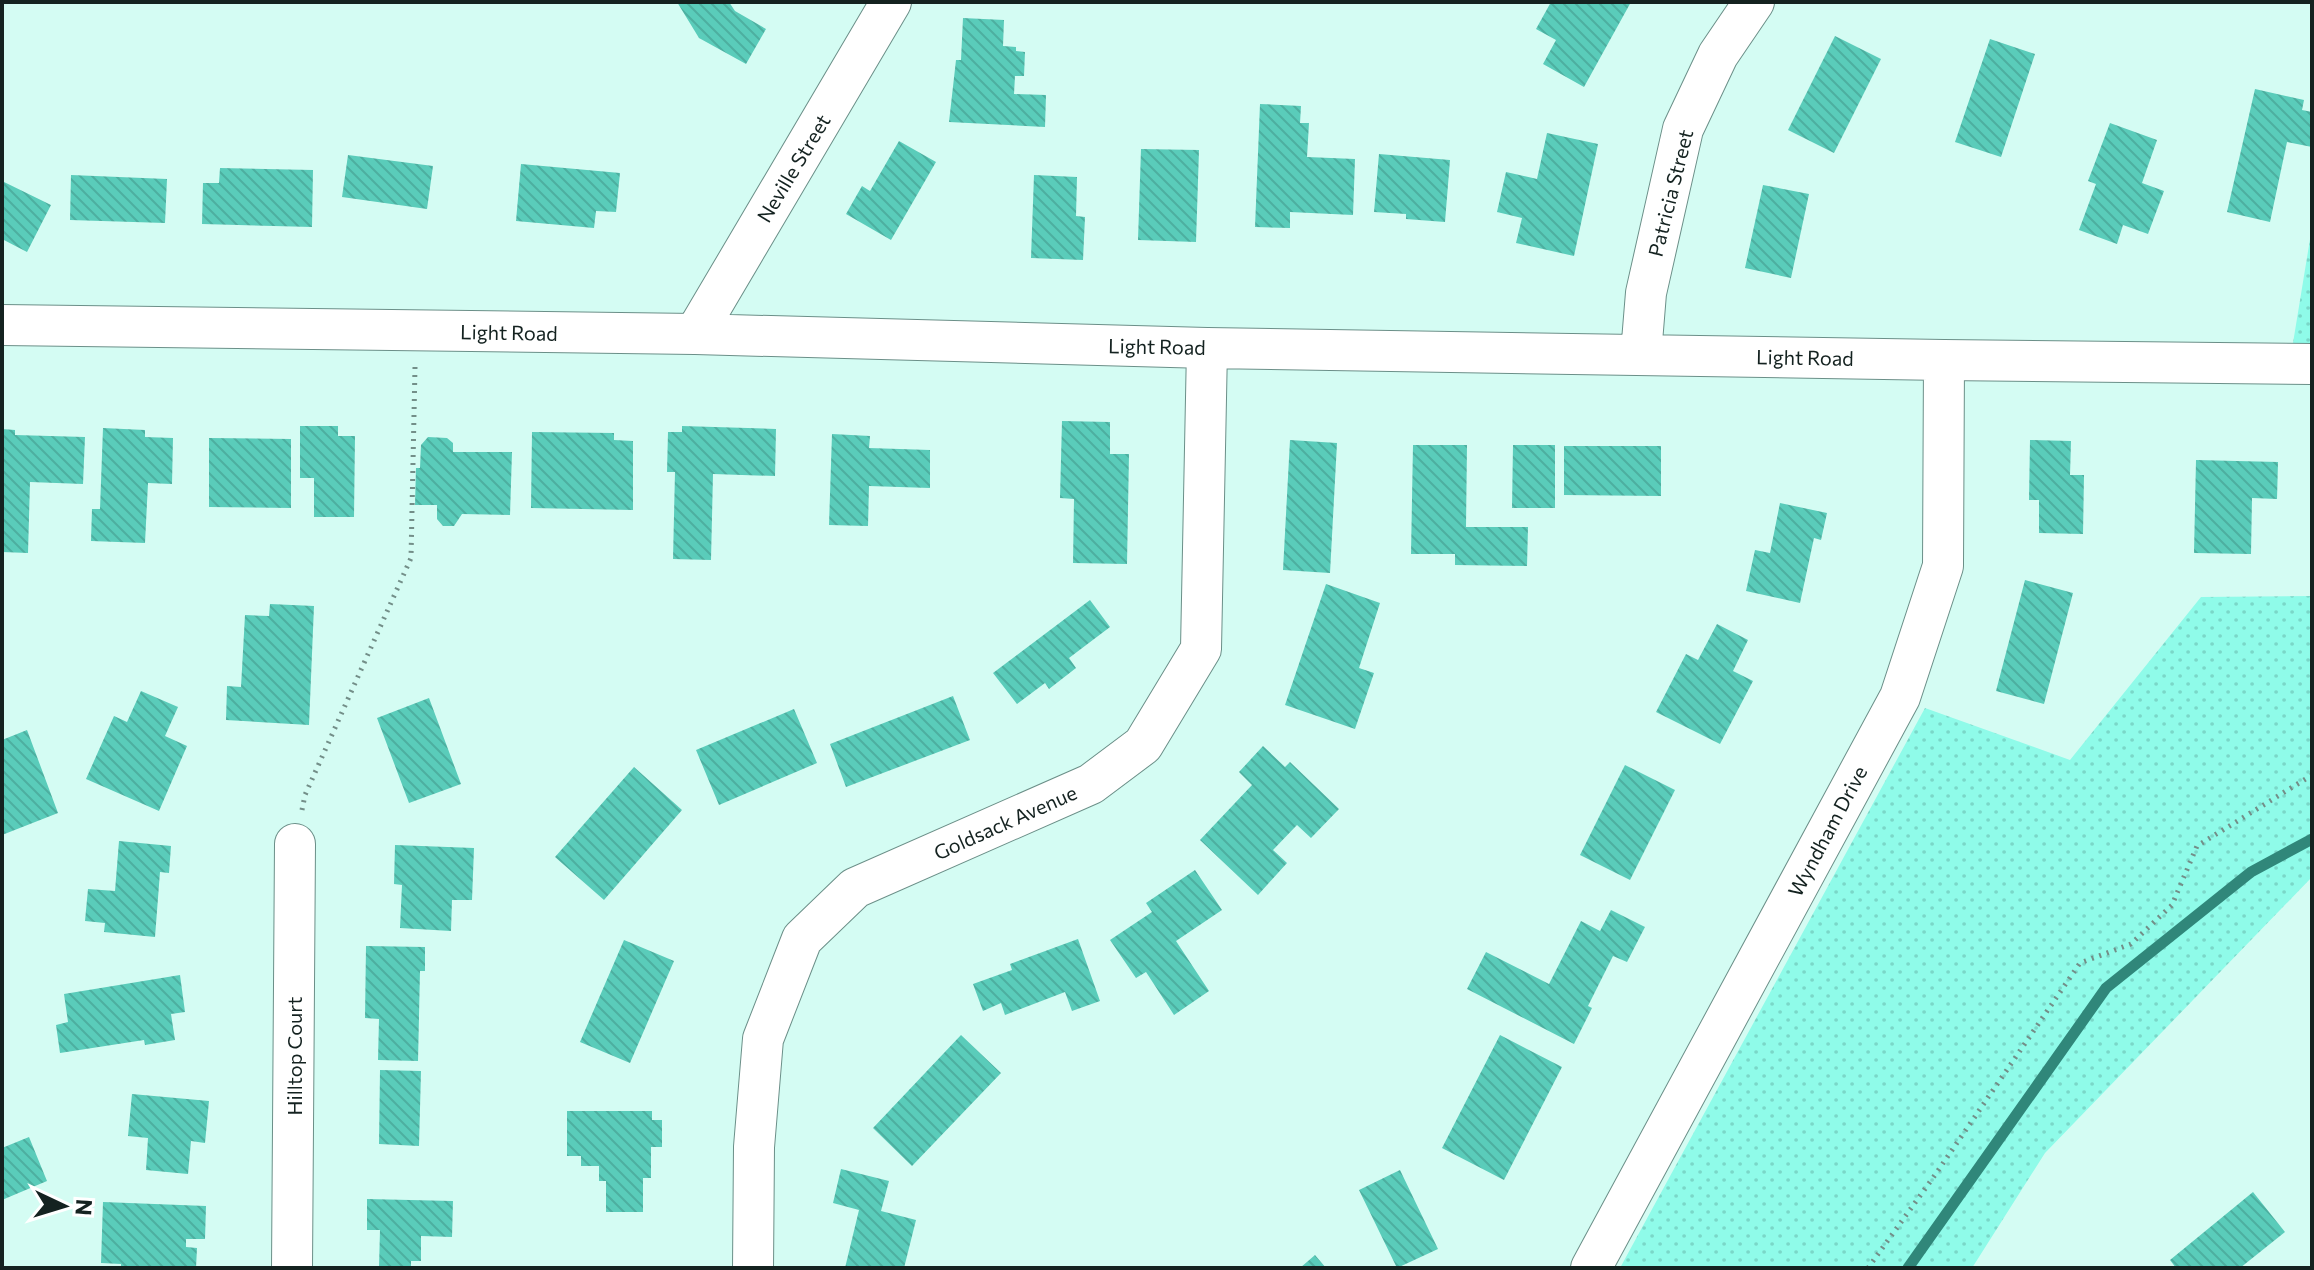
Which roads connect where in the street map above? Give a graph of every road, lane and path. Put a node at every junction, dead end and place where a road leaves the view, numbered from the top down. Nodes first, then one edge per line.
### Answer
1 (891, 2) edge
2 (1754, 2) edge
3 (2, 325) edge
4 (415, 330) junction
5 (695, 334) junction
6 (1207, 348) junction
7 (1641, 354) junction
8 (1944, 360) junction
9 (2312, 364) edge
10 (2312, 775) edge
11 (295, 844) joint
12 (292, 1268) edge
13 (753, 1268) edge
14 (1591, 1268) edge
15 (1868, 1268) edge

1 - 5 street, Neville Street
2 - 7 street, Patricia Street
3 - 4 street, Light Road
4 - 5 street, Light Road
4 - 11 path
5 - 6 street, Light Road
6 - 7 street, Light Road
6 - 13 street, Goldsack Avenue
7 - 8 street, Light Road
8 - 9 street, Light Road
8 - 14 street, Wyndham Drive
10 - 15 path
11 - 12 street, Hilltop Court

